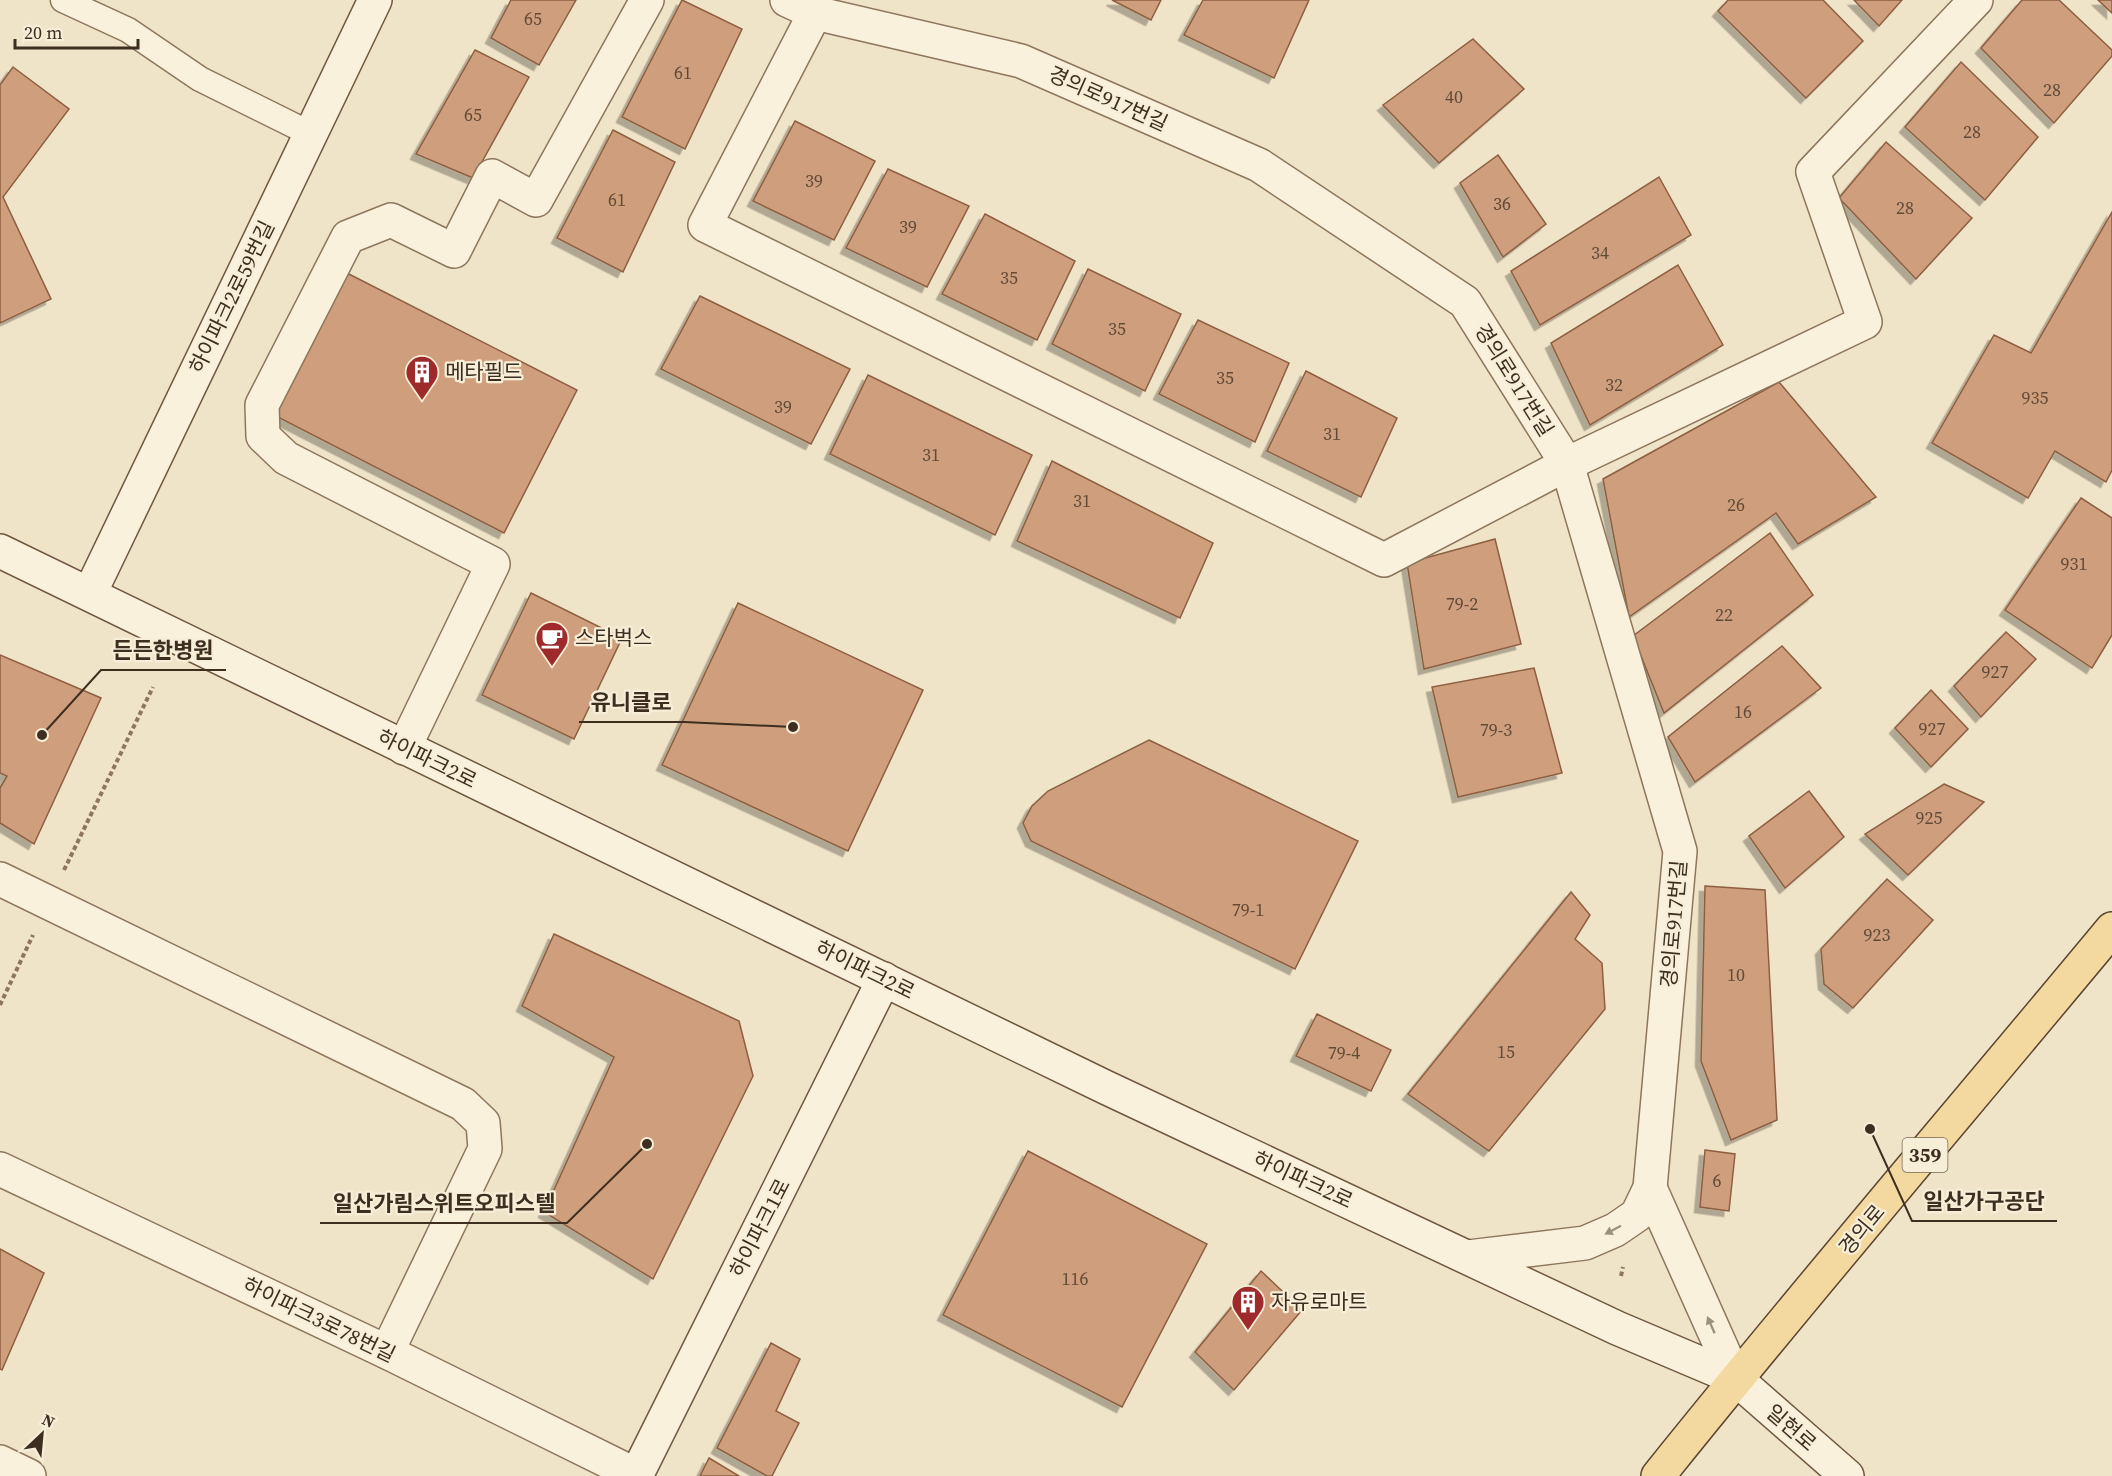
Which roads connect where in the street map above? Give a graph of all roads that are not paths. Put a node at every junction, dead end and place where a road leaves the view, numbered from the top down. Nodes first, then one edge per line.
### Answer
1 (63, 0) edge
2 (375, 0) edge
3 (646, 0) edge
4 (1976, 0) edge
5 (801, 7) edge
6 (311, 134) junction
7 (1567, 464) junction
8 (0, 550) edge
9 (90, 593) junction
10 (404, 748) junction
11 (0, 879) edge
12 (2112, 929) edge
13 (884, 979) junction
14 (0, 1169) edge
15 (1650, 1188) junction
16 (1468, 1257) junction
17 (387, 1352) junction
18 (1735, 1378) junction
19 (0, 1462) edge
20 (29, 1476) edge
21 (636, 1476) edge
22 (1658, 1476) edge
23 (1847, 1476) edge

1 - 6 lane
2 - 6 street, 하이파크2로59번길
3 - 10 street
4 - 7 street
5 - 7 street, 경의로917번길
5 - 7 street
6 - 9 street, 하이파크2로59번길
7 - 15 street, 경의로917번길
8 - 9 street, 하이파크2로
9 - 10 street, 하이파크2로
10 - 13 street, 하이파크2로
11 - 17 street
12 - 18 main road, 경의로 / 359
13 - 16 street, 하이파크2로
13 - 21 street, 하이파크1로
14 - 17 street, 하이파크3로78번길
15 -> 16 street
18 -> 15 street
16 - 18 street, 하이파크2로
17 - 21 street, 하이파크3로78번길
18 - 22 main road, 경의로 / 359
18 - 23 street, 일현로
19 - 20 street

